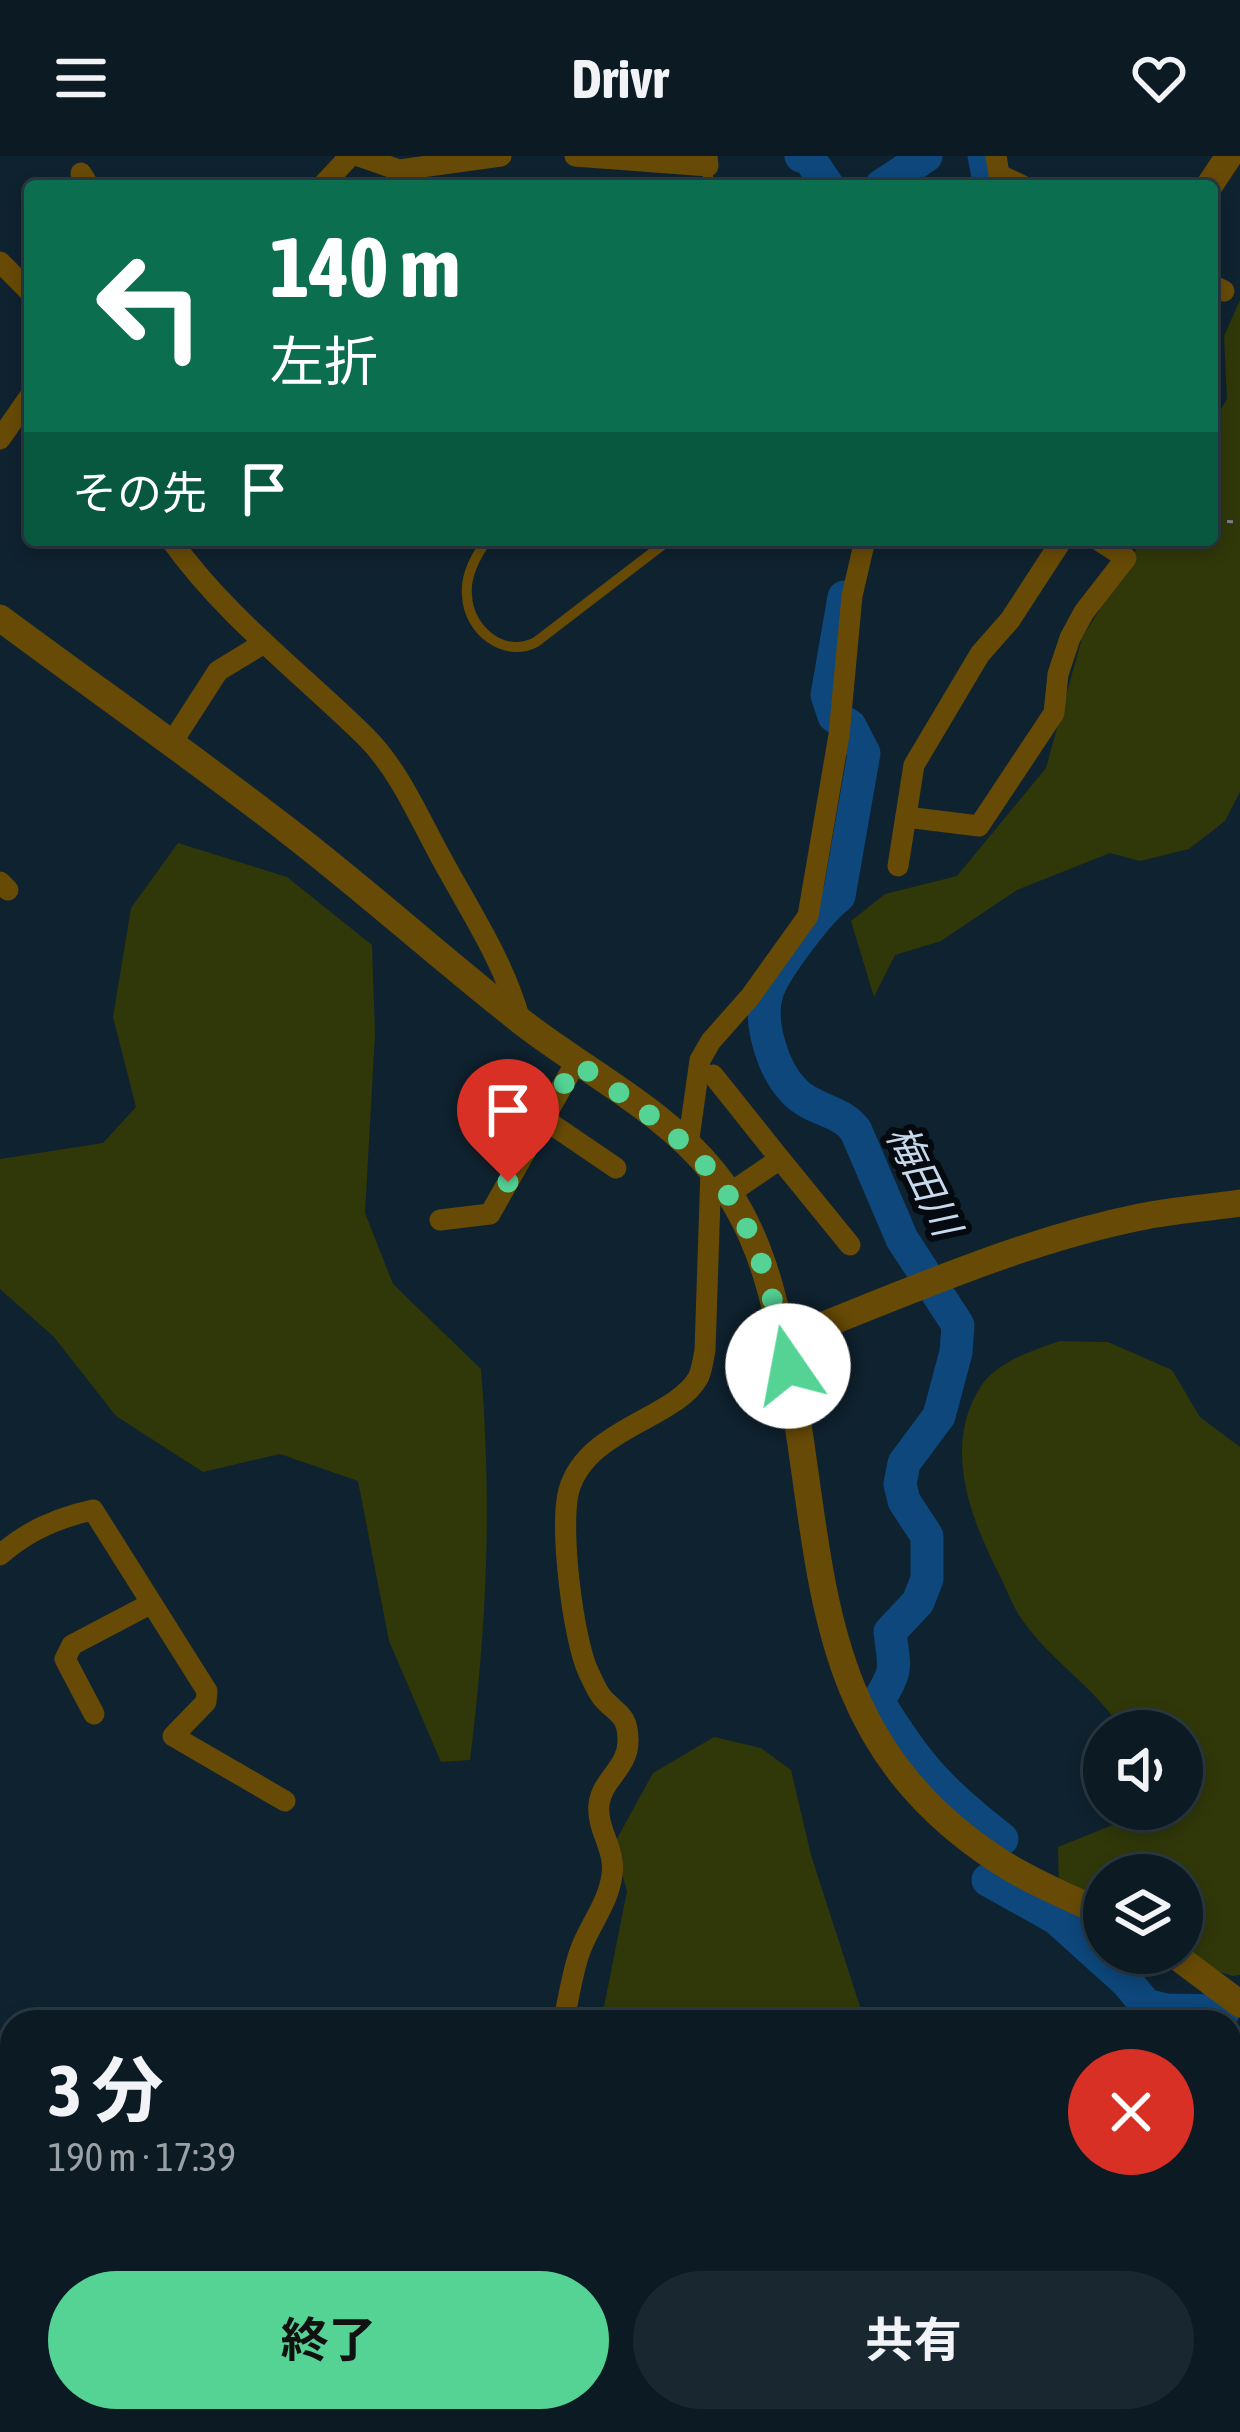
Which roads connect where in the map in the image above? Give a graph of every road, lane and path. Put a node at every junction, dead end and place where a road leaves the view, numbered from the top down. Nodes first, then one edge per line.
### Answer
1 (350, 156) edge
2 (359, 156) edge
3 (501, 156) edge
4 (575, 156) edge
5 (708, 169) edge
6 (328, 180) edge
7 (0, 262) edge
8 (24, 286) edge
9 (24, 405) edge
10 (0, 439) edge
11 (175, 546) edge
12 (483, 546) edge
13 (661, 546) edge
14 (864, 546) edge
15 (1058, 546) edge
16 (1107, 546) edge
17 (0, 618) edge
18 (263, 643) junction
19 (171, 743) junction
20 (906, 817) junction
21 (898, 866) dead end
22 (520, 1020) junction
23 (576, 1063) junction
24 (713, 1075) dead end
25 (544, 1119) junction
26 (688, 1145) junction
27 (780, 1159) junction
28 (616, 1168) dead end
29 (711, 1169) junction
30 (730, 1193) junction
31 (1240, 1203) edge
32 (440, 1220) dead end
33 (850, 1245) dead end
34 (783, 1341) junction
35 (0, 1555) edge
36 (150, 1604) junction
37 (94, 1714) dead end
38 (284, 1801) dead end
39 (1083, 1903) edge
40 (1200, 1974) edge
41 (1240, 2004) edge
42 (566, 2010) edge

1 - 6 street
2 - 3 street
4 - 5 street
7 - 8 street
9 - 10 street
11 - 18 street
12 - 13 lane
14 - 26 street
15 - 20 street
16 - 20 street
17 - 19 street
18 - 19 street
18 - 22 street
19 - 22 street
20 - 21 street
22 - 23 street
23 - 25 street
23 - 26 street
24 - 27 street
25 - 28 street
25 - 32 street
26 - 29 street
27 - 30 street
27 - 33 street
29 - 30 street
29 - 42 street
30 - 34 street
31 - 34 street
34 - 39 street
35 - 36 street
36 - 37 street
36 - 38 street
40 - 41 street

